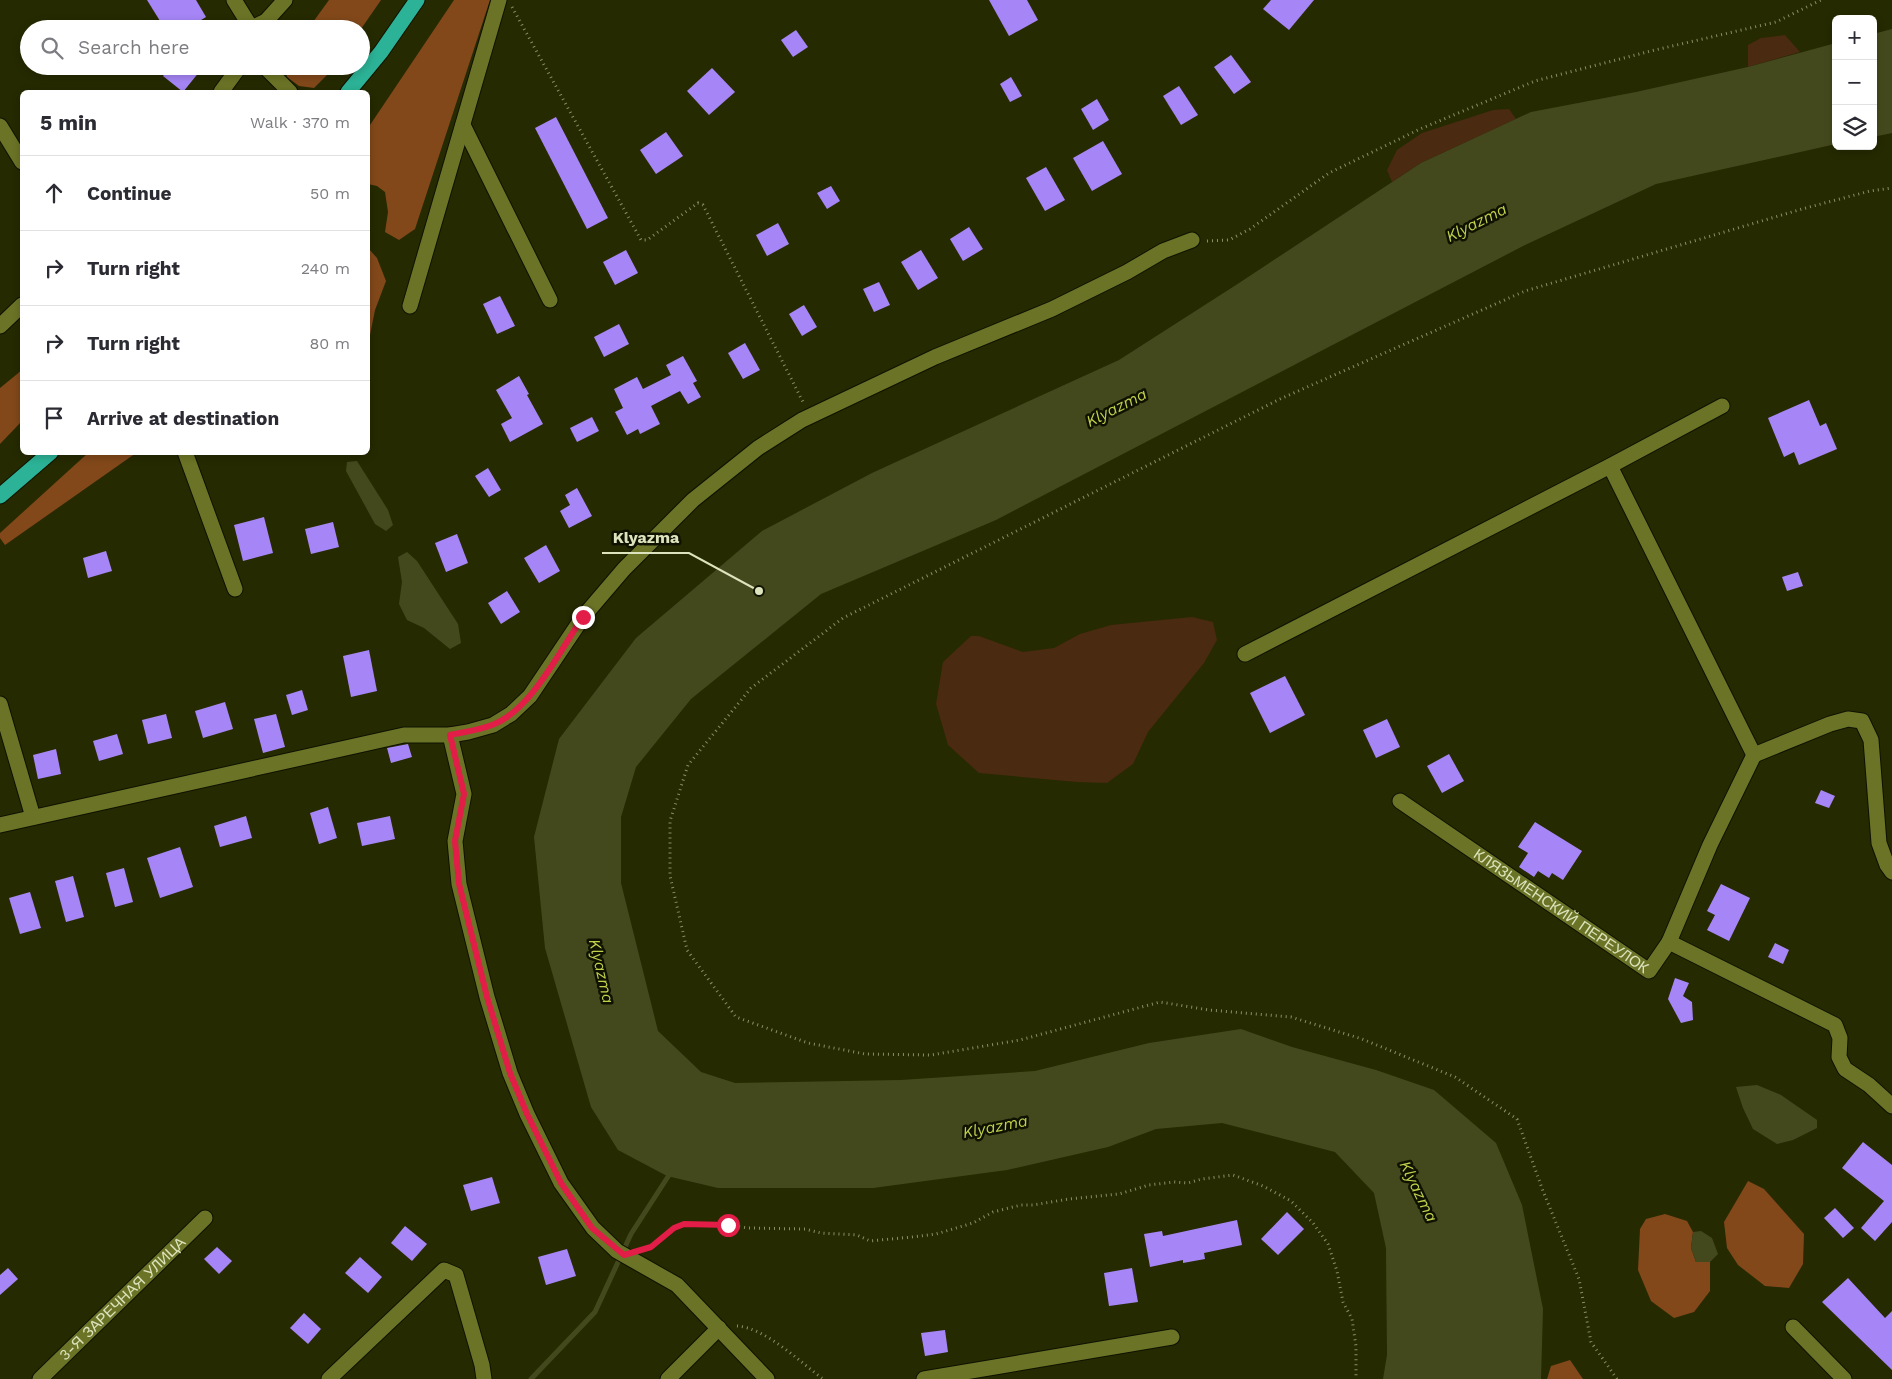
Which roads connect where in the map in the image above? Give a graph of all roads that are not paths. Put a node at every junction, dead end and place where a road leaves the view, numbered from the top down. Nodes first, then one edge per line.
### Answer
1 (234, 0) edge
2 (285, 0) edge
3 (417, 0) edge
4 (499, 0) edge
5 (247, 20) edge
6 (267, 20) edge
7 (370, 65) edge
8 (233, 75) edge
9 (273, 75) edge
10 (362, 75) edge
11 (222, 90) edge
12 (288, 90) edge
13 (350, 90) edge
14 (463, 125) junction
15 (0, 126) edge
16 (20, 159) edge
17 (1192, 240) road end
18 (550, 300) dead end
19 (410, 306) dead end
20 (20, 307) edge
21 (0, 326) edge
22 (1722, 406) dead end
23 (48, 455) edge
24 (187, 455) edge
25 (1610, 466) junction
26 (0, 496) edge
27 (235, 589) dead end
28 (1245, 654) dead end
29 (0, 704) edge
30 (450, 735) junction
31 (1754, 755) junction
32 (1400, 801) dead end
33 (34, 817) junction
34 (0, 825) edge
35 (1892, 872) edge
36 (1669, 942) junction
37 (1892, 1106) edge
38 (206, 1218) dead end
39 (1793, 1326) dead end
40 (719, 1328) junction
41 (1172, 1337) dead end
42 (40, 1379) edge
43 (329, 1379) edge
44 (484, 1379) edge
45 (668, 1379) edge
46 (767, 1379) edge
47 (924, 1379) edge
48 (1844, 1379) edge

1 - 5 street
2 - 6 street
3 - 7 highway
4 - 14 street
8 - 11 street
9 - 12 street
10 - 13 highway
14 - 18 street
14 - 19 street
15 - 16 street
17 - 30 street
20 - 21 street
22 - 25 street
23 - 26 highway
24 - 27 street
25 - 28 street
25 - 31 street
29 - 33 street
30 - 33 street
30 - 40 street
31 - 35 street
31 - 36 street
32 - 36 street, КЛЯЗЬМЕНСКИЙ ПЕРЕУЛОК
33 - 34 street
36 - 37 street
38 - 42 street, 3-Я ЗАРЕЧНАЯ УЛИЦА
39 - 48 street
40 - 45 street
40 - 46 street
41 - 47 street
43 - 44 street

